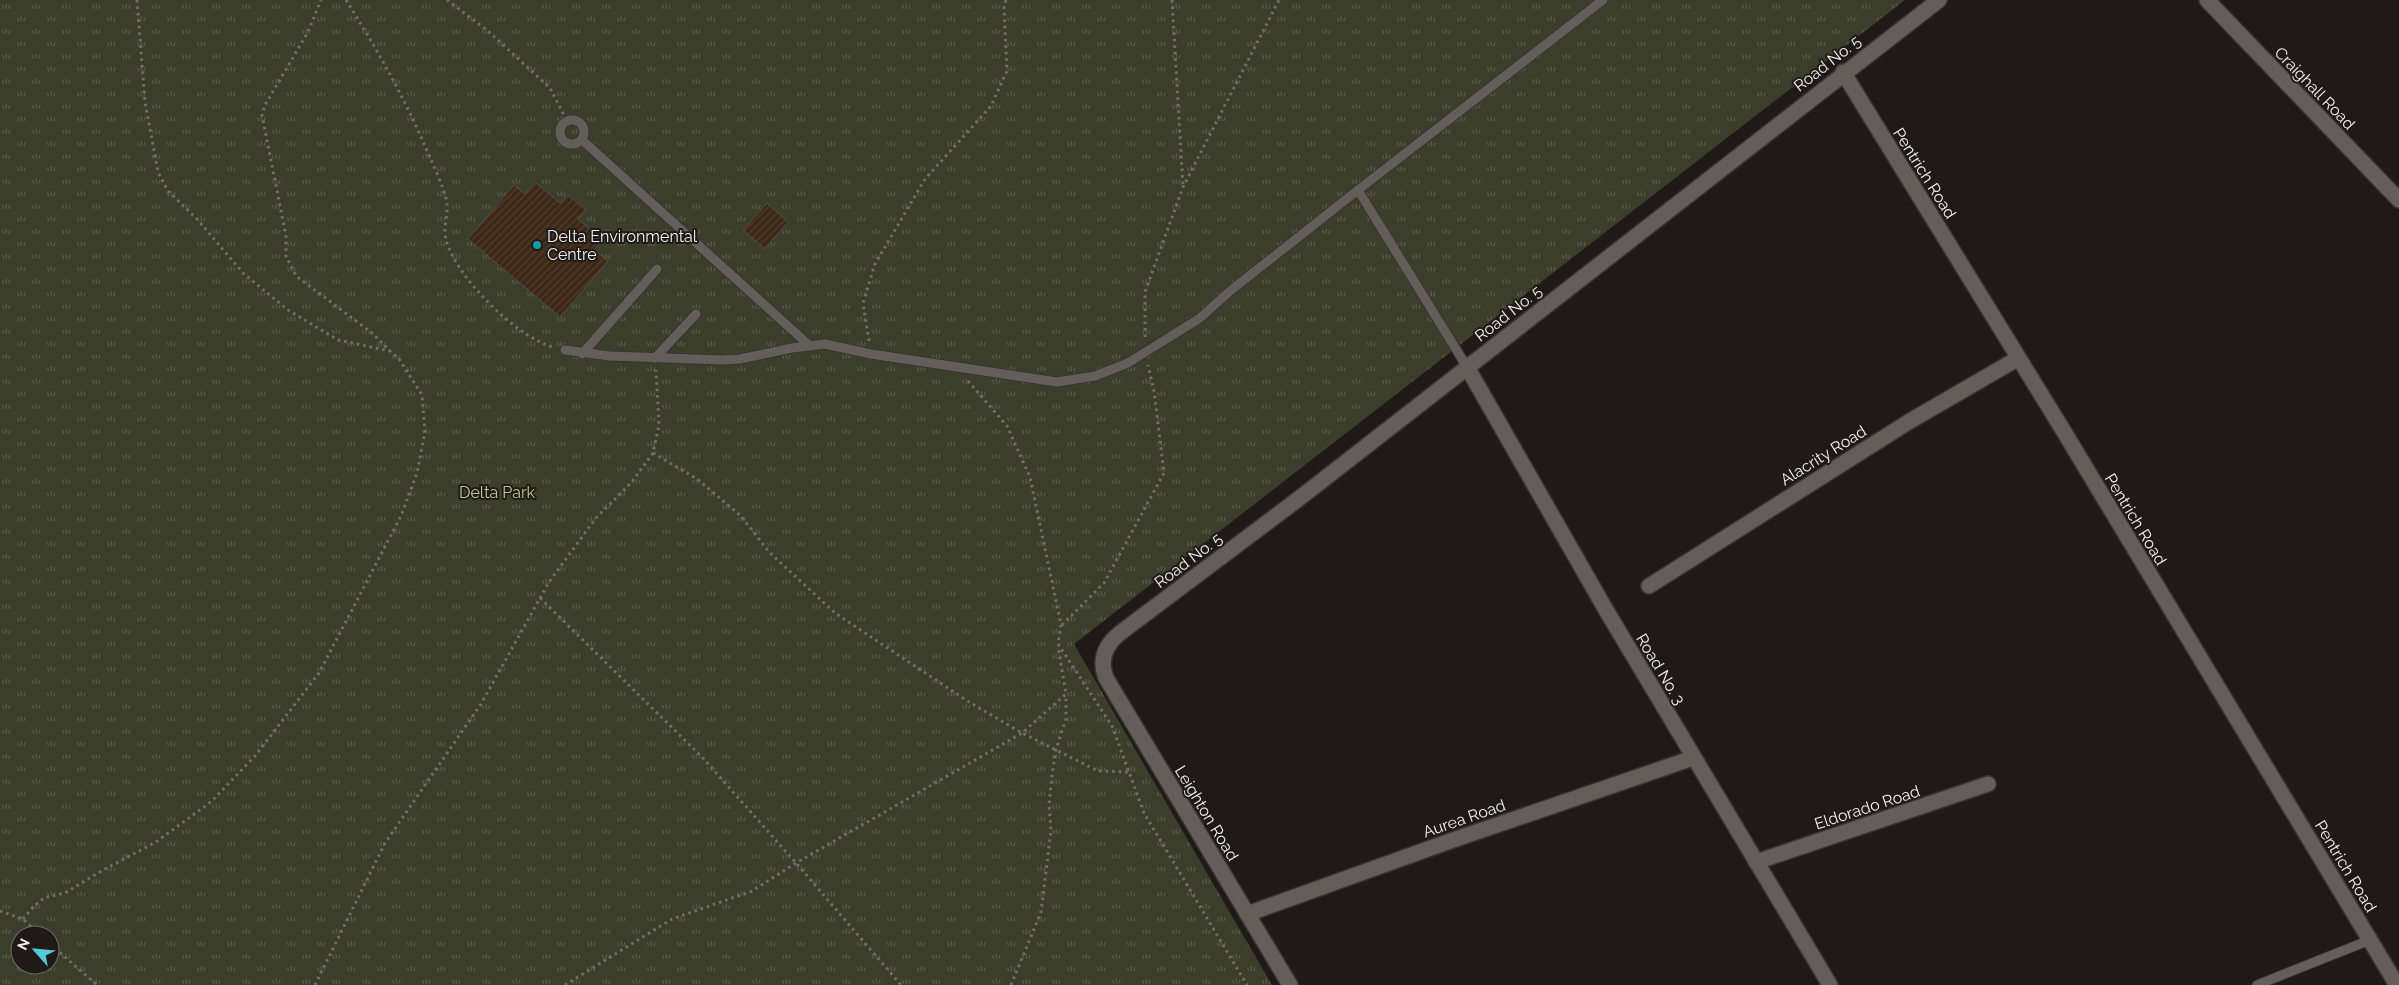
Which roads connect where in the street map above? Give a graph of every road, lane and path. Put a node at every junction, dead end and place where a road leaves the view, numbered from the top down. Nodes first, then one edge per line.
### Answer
1 (138, 0) edge
2 (321, 0) edge
3 (346, 0) edge
4 (447, 0) edge
5 (1006, 0) edge
6 (1172, 0) edge
7 (1279, 0) edge
8 (1603, 0) edge
9 (1938, 0) edge
10 (2207, 0) edge
11 (1843, 72) junction
12 (567, 121) junction
13 (582, 140) junction
14 (1183, 187) junction
15 (1358, 190) junction
16 (2399, 200) edge
17 (657, 269) dead end
18 (696, 314) dead end
19 (810, 346) junction
20 (565, 350) joint
21 (390, 351) junction
22 (1146, 353) junction
23 (582, 354) junction
24 (871, 354) junction
25 (655, 358) junction
26 (2018, 358) junction
27 (1467, 367) junction
28 (653, 454) junction
29 (1649, 586) dead end
30 (540, 598) junction
31 (1061, 625) dead end
32 (1058, 644) dead end
33 (1103, 656) joint
34 (1066, 694) junction
35 (1022, 733) junction
36 (1056, 749) junction
37 (1693, 758) junction
38 (1129, 772) dead end
39 (1988, 784) dead end
40 (1756, 862) junction
41 (796, 863) junction
42 (0, 911) edge
43 (1247, 914) junction
44 (23, 920) junction
45 (29, 925) edge
46 (2370, 940) junction
47 (60, 953) edge
48 (97, 985) edge
49 (315, 985) edge
50 (565, 985) edge
51 (901, 985) edge
52 (1011, 985) edge
53 (1290, 985) edge
54 (1830, 985) edge
55 (2257, 985) edge
56 (2397, 985) edge

1 - 21 path
2 - 21 path
3 - 20 path
4 - 12 path
5 - 24 path
6 - 14 path
7 - 14 path
8 - 15 lane
9 - 11 street, Road No. 5
10 - 16 street, Craighall Road
11 - 26 street, Pentrich Road
11 - 27 street, Road No. 5
12 - 13 lane
12 - 13 lane
13 - 19 lane
14 - 22 path
15 - 22 lane
15 - 27 lane
17 - 23 lane
18 - 25 lane
19 - 24 lane
19 - 25 lane
20 - 23 lane
21 - 44 path
22 - 24 lane
22 - 31 path
23 - 25 lane
25 - 28 path
26 - 29 street, Alacrity Road
26 - 46 street, Pentrich Road
27 - 33 street, Road No. 5
27 - 37 street, Road No. 3
28 - 30 path
28 - 35 path
30 - 41 path
30 - 49 path
32 - 34 path
33 - 43 street, Leighton Road
34 - 35 path
34 - 36 path
35 - 36 path
35 - 41 path
36 - 38 path
36 - 52 path
37 - 40 street, Road No. 3
37 - 43 street, Aurea Road
39 - 40 street, Eldorado Road
40 - 54 street, Road No. 3
41 - 50 path
41 - 51 path
42 - 44 path
43 - 53 street, Leighton Road
44 - 45 path
46 - 55 lane
46 - 56 street, Pentrich Road
47 - 48 path

